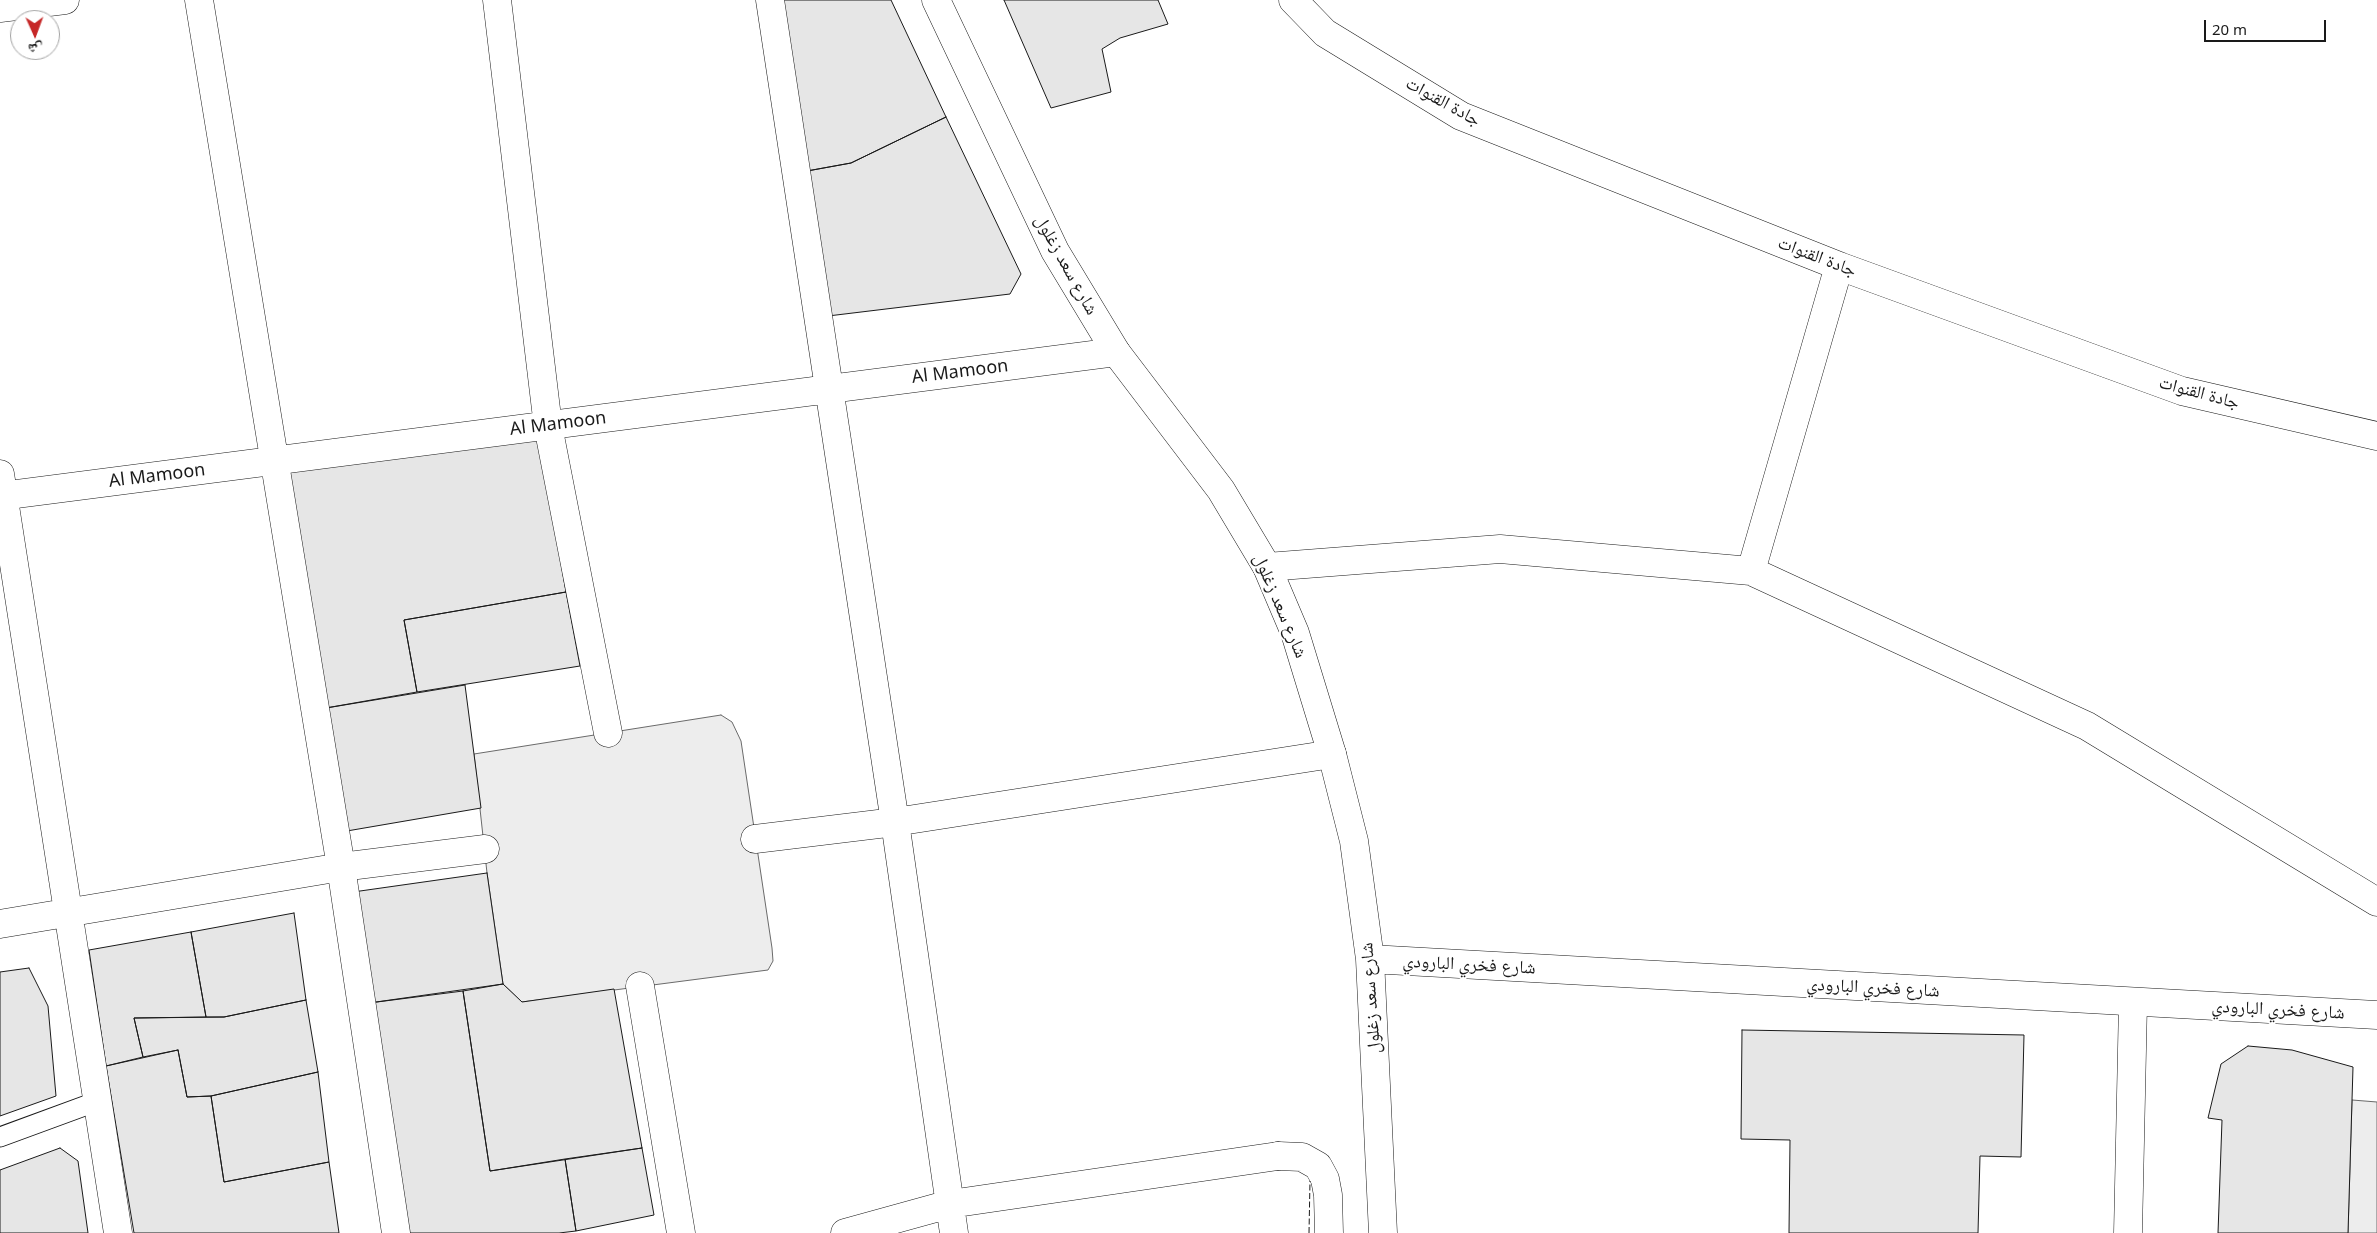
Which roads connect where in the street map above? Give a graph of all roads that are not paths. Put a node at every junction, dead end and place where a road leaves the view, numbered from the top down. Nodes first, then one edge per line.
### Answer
1 (65, 0) edge
2 (199, 0) edge
3 (496, 0) edge
4 (770, 0) edge
5 (936, 0) edge
6 (1293, 0) edge
7 (0, 8) edge
8 (1839, 266) junction
9 (1116, 352) junction
10 (828, 389) junction
11 (548, 426) junction
12 (2377, 436) edge
13 (274, 461) junction
14 (1, 489) edge
15 (1267, 567) junction
16 (1751, 571) junction
17 (608, 733) dead end
18 (1332, 754) junction
19 (895, 822) junction
20 (755, 839) dead end
21 (485, 849) dead end
22 (341, 867) junction
23 (2377, 902) edge
24 (68, 914) junction
25 (0, 924) edge
26 (1370, 959) junction
27 (640, 986) dead end
28 (2133, 1003) junction
29 (2377, 1015) edge
30 (98, 1101) junction
31 (0, 1137) edge
32 (950, 1204) junction
33 (118, 1233) edge
34 (396, 1233) edge
35 (681, 1233) edge
36 (845, 1233) edge
37 (954, 1233) edge
38 (1329, 1233) edge
39 (1383, 1233) edge
40 (2128, 1233) edge

1 - 7 street
2 - 13 street
3 - 11 street
4 - 10 street
5 - 9 street, شارع سعد زغلول
6 - 8 street, جادة القنوات
8 - 12 street, جادة القنوات
8 - 16 street
9 - 10 street, Al Mamoon
9 - 15 street, شارع سعد زغلول
10 - 11 street, Al Mamoon
10 - 19 street
11 - 13 street, Al Mamoon
11 - 17 street
13 - 14 street, Al Mamoon
13 - 22 street
14 - 24 street
15 - 16 street
15 - 18 street, شارع سعد زغلول
16 - 23 street
18 - 19 street
18 - 26 street, شارع سعد زغلول
19 - 20 street
19 - 32 street
21 - 22 street
22 - 24 street
22 - 34 street
24 - 25 street
24 - 30 street
26 - 28 street, شارع فخري البارودي
26 - 39 street, شارع سعد زغلول
27 - 35 street
28 - 29 street, شارع فخري البارودي
28 - 40 street
30 - 31 lane
30 - 33 street
32 - 36 street
32 - 37 street
32 - 38 street

